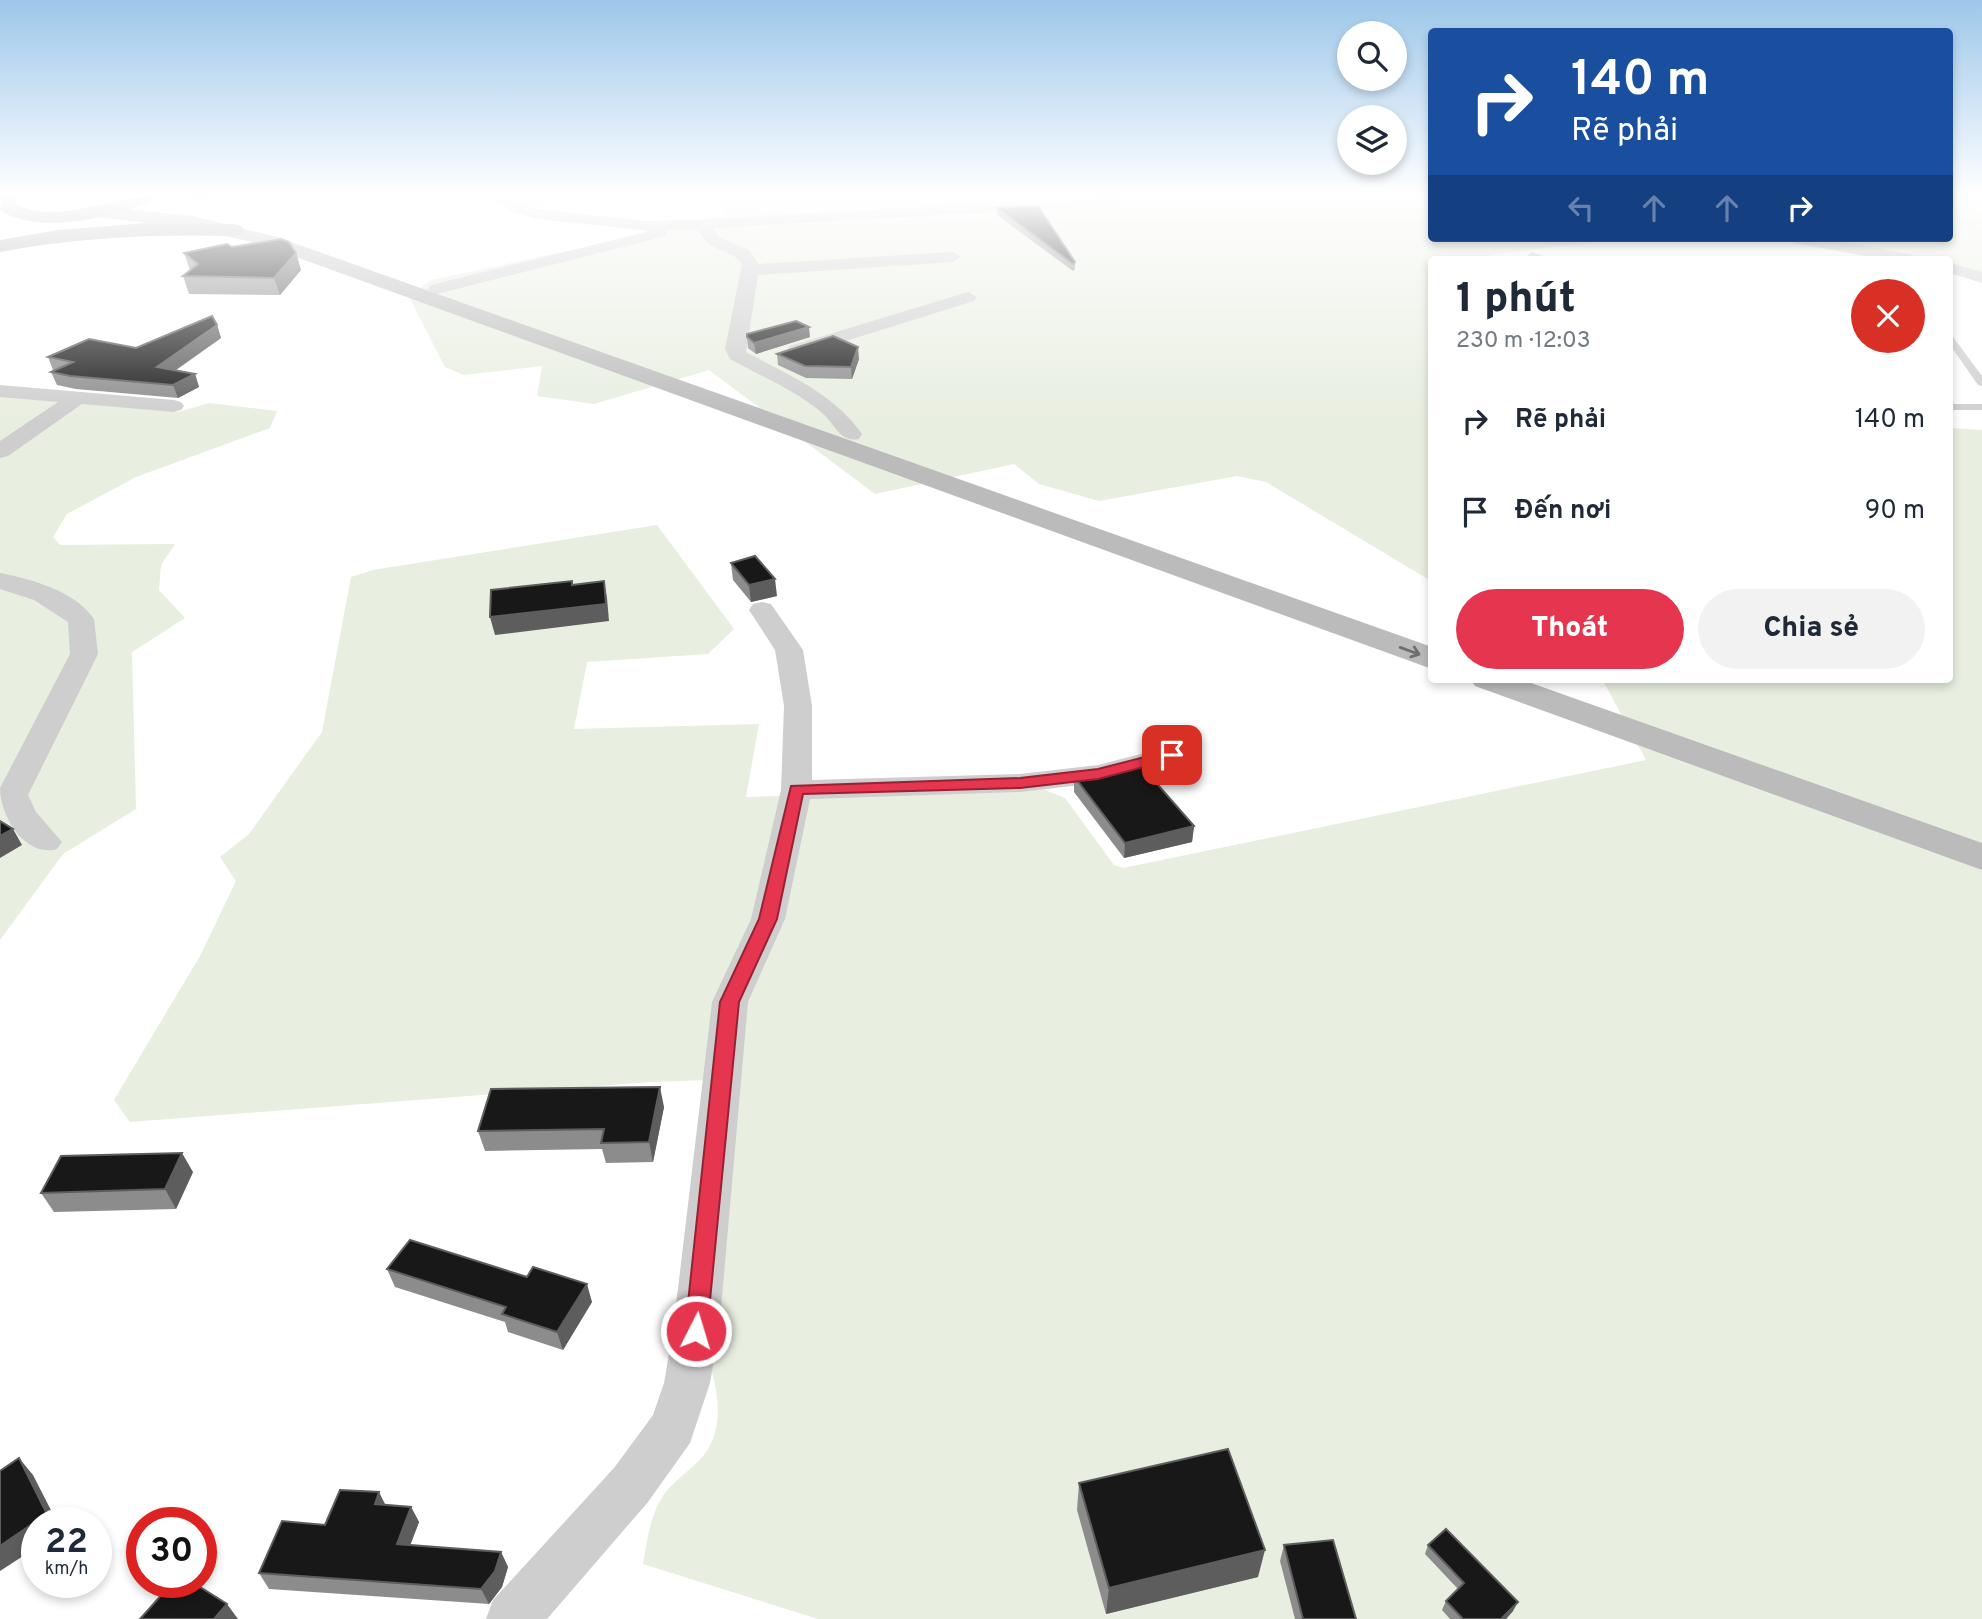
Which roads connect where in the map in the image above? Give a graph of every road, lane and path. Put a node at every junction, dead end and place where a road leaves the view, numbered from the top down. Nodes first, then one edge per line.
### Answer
1 (356, 272) edge
2 (391, 272) edge
3 (508, 272) edge
4 (751, 272) edge
5 (1961, 272) edge
6 (1982, 278) edge
7 (437, 289) junction
8 (968, 297) dead end
9 (1953, 344) edge
10 (753, 364) junction
11 (1982, 383) edge
12 (0, 391) edge
13 (78, 398) junction
14 (173, 406) dead end
15 (1953, 407) edge
16 (1982, 407) edge
17 (851, 435) junction
18 (0, 452) edge
19 (0, 581) edge
20 (762, 610) dead end
21 (1428, 638) edge
22 (1428, 658) edge
23 (1498, 683) edge
24 (1555, 683) edge
25 (1172, 755) dead end
26 (796, 790) junction
27 (1982, 834) edge
28 (46, 842) dead end
29 (1982, 857) edge
30 (512, 1619) edge

1 -> 22 main road
2 - 7 main road
3 - 7 street
4 - 10 street
5 - 6 street
7 - 17 main road
8 - 10 street
9 - 11 lane
10 - 17 street
12 - 13 street
13 - 14 street
13 - 18 street
15 - 16 lane
17 - 21 main road
19 - 28 street
20 - 26 street
23 - 29 main road
24 - 27 main road
25 - 26 street
26 - 30 street

